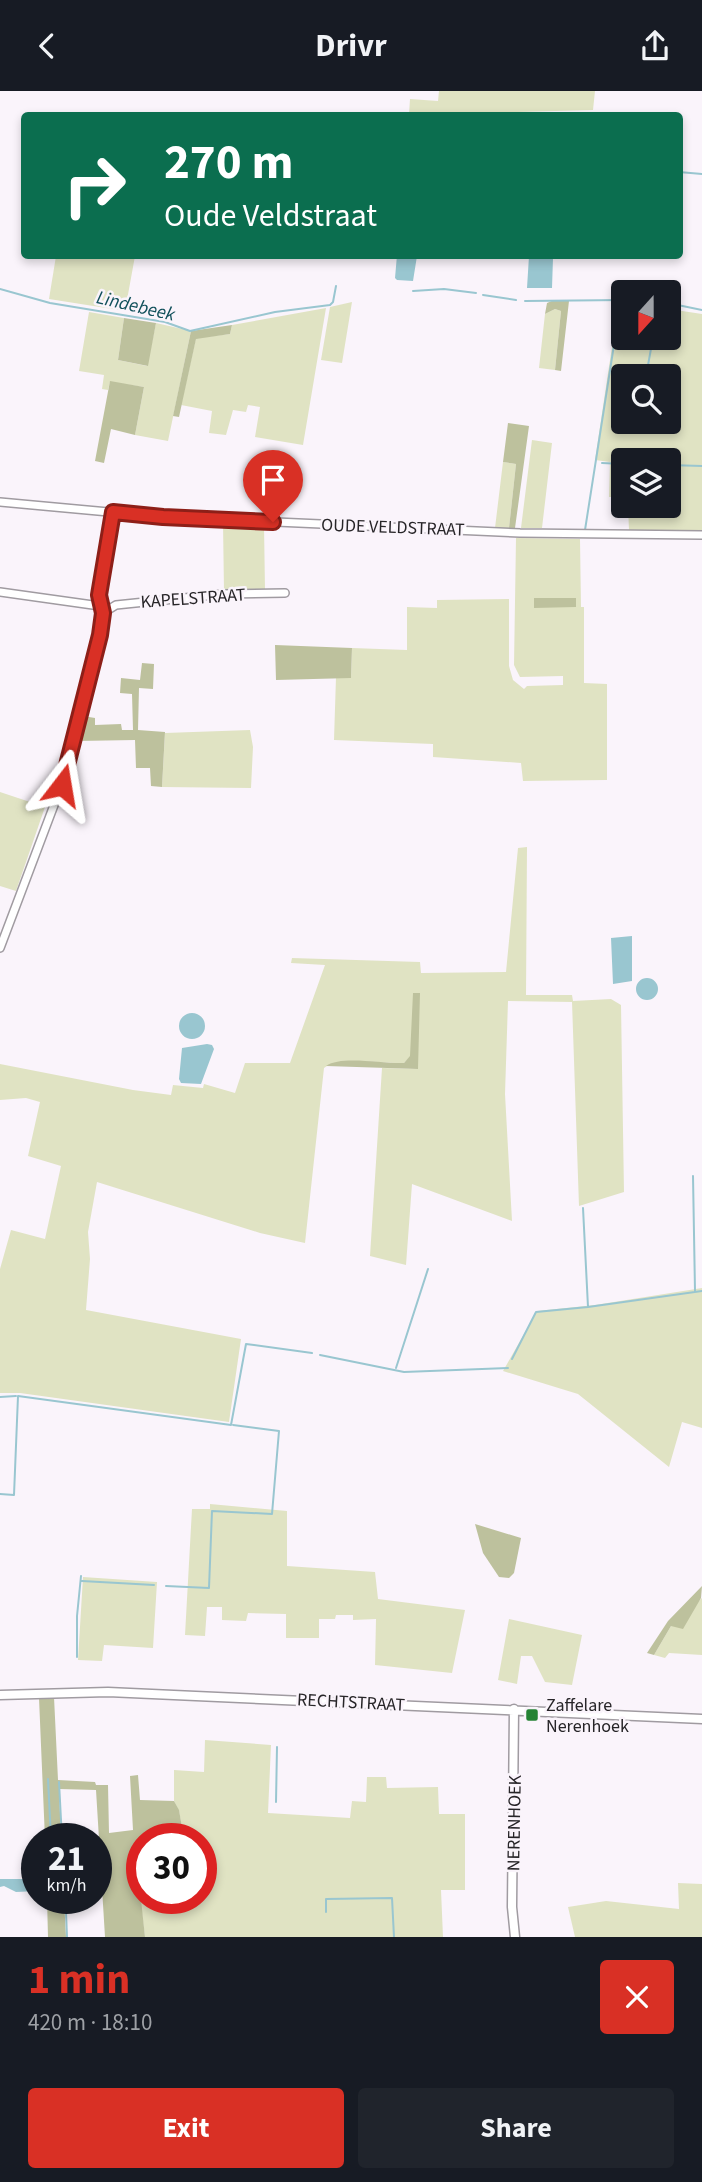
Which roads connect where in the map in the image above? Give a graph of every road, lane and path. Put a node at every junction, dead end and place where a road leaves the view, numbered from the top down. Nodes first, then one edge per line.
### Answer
1 (0, 502) edge
2 (113, 512) junction
3 (702, 535) edge
4 (0, 591) edge
5 (285, 593) dead end
6 (102, 610) junction
7 (0, 947) edge
8 (0, 1695) edge
9 (514, 1709) junction
10 (702, 1719) edge
11 (514, 1937) edge

1 - 2 street, OUDE VELDSTRAAT
2 - 3 street, OUDE VELDSTRAAT
2 - 6 street
4 - 6 street, KAPELSTRAAT
5 - 6 street, KAPELSTRAAT
6 - 7 street
8 - 9 street, RECHTSTRAAT
9 - 10 street, RECHTSTRAAT
9 - 11 street, NERENHOEK

